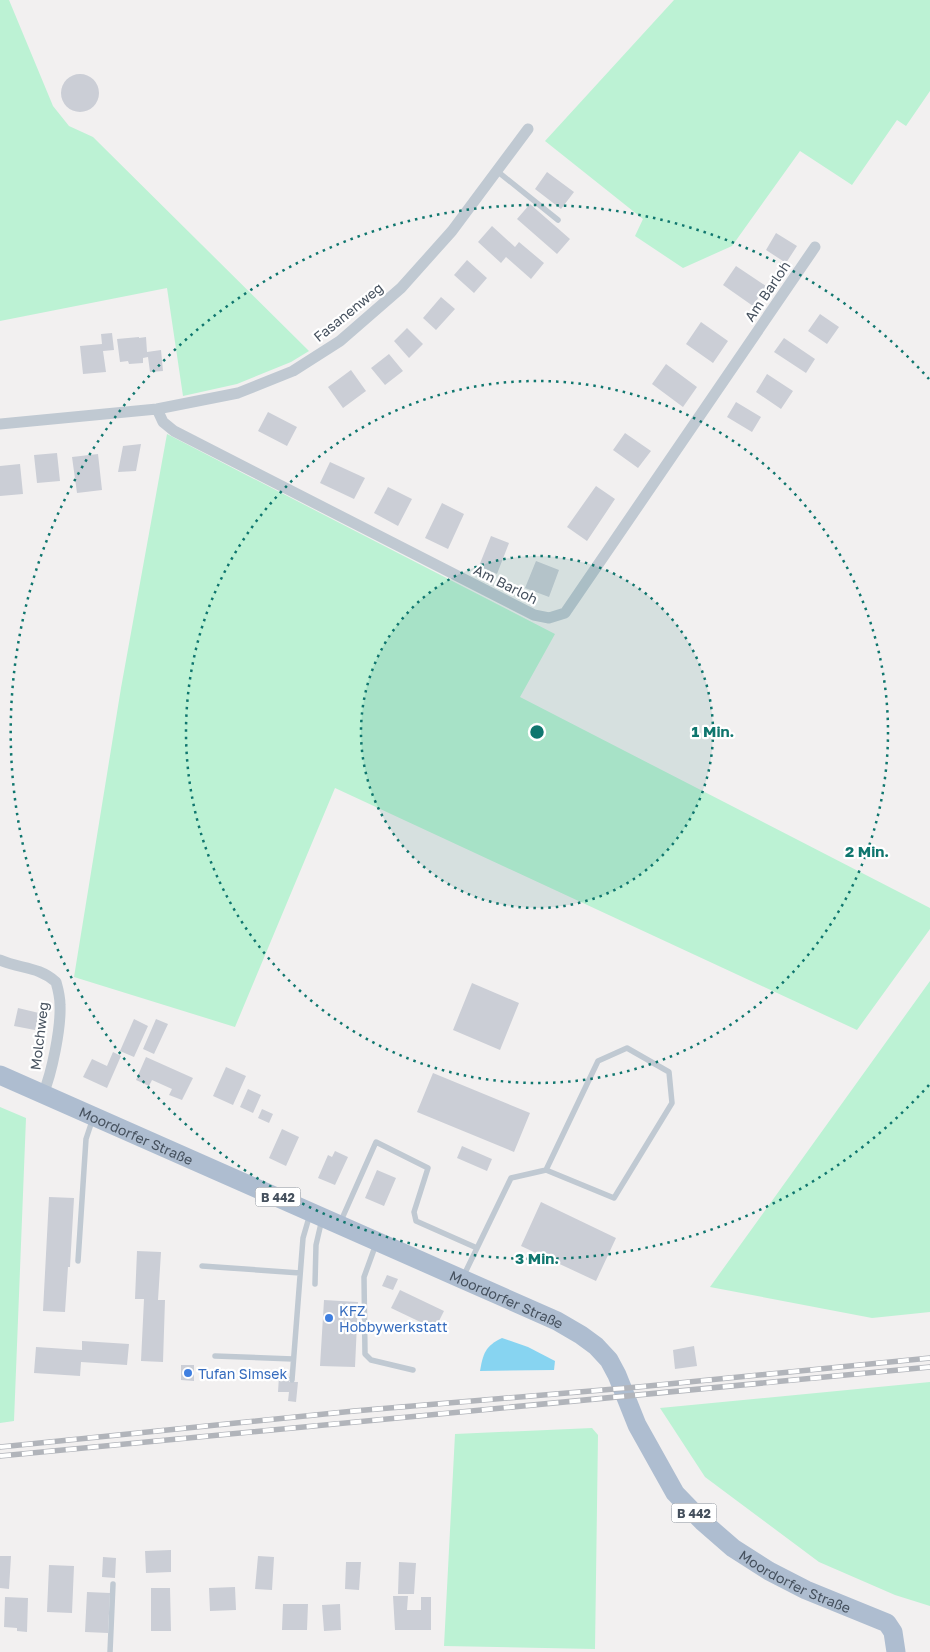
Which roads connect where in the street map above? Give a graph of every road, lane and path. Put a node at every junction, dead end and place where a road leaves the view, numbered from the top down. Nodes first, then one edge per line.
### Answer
1 (528, 129) dead end
2 (497, 171) junction
3 (558, 220) dead end
4 (815, 247) dead end
5 (157, 409) junction
6 (0, 424) edge
7 (0, 960) edge
8 (0, 1075) edge
9 (44, 1094) junction
10 (93, 1116) junction
11 (546, 1170) junction
12 (324, 1218) junction
13 (377, 1242) junction
14 (477, 1248) junction
15 (78, 1261) dead end
16 (202, 1266) dead end
17 (300, 1273) junction
18 (462, 1279) junction
19 (315, 1284) dead end
20 (214, 1356) dead end
21 (293, 1359) junction
22 (413, 1370) dead end
23 (292, 1380) dead end
24 (113, 1584) dead end
25 (110, 1652) edge
26 (896, 1652) edge

1 - 2 street, Fasanenweg
2 - 3 lane
2 - 5 street, Fasanenweg
4 - 5 street, Am Barloh
5 - 6 street, Fasanenweg
7 - 9 street, Molchweg
8 - 9 main road, Moordorfer Straße / B 442
9 - 10 main road, Moordorfer Straße / B 442
10 - 12 main road, Moordorfer Straße / B 442
10 - 15 lane
11 - 11 lane
11 - 14 lane
12 - 13 main road, Moordorfer Straße / B 442
12 - 14 lane
12 - 17 lane
12 - 19 lane
13 - 18 main road, Moordorfer Straße / B 442
13 - 22 lane
14 - 18 lane
16 - 17 lane
17 - 21 lane
18 - 26 main road, Moordorfer Straße / B 442
20 - 21 lane
21 - 23 lane
24 - 25 lane

